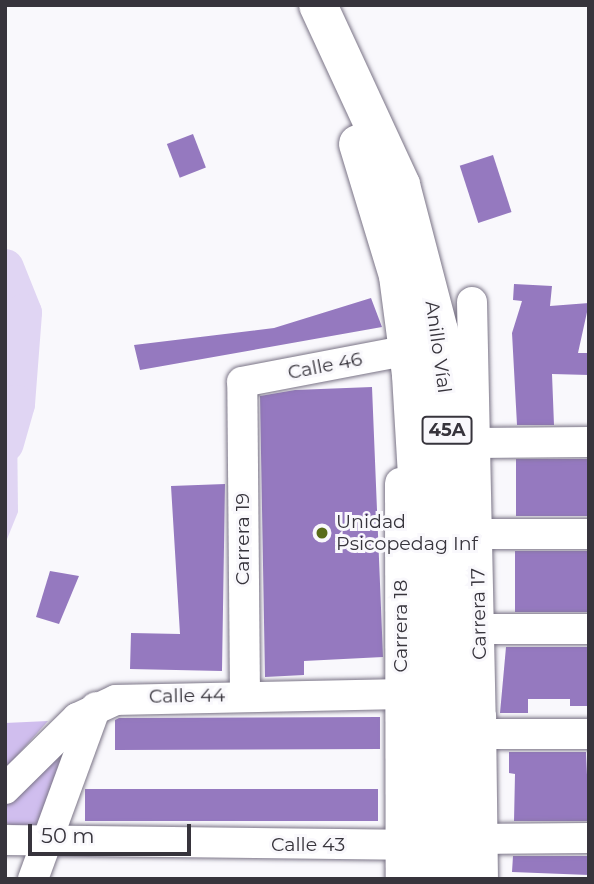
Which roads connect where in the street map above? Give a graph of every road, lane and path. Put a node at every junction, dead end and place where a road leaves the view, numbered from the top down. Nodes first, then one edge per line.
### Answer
1 (294, 5) edge
2 (318, 5) edge
3 (472, 302) dead end
4 (410, 362) junction
5 (242, 382) joint
6 (589, 442) edge
7 (475, 443) junction
8 (477, 534) junction
9 (589, 534) edge
10 (589, 629) edge
11 (469, 639) junction
12 (401, 694) junction
13 (245, 696) junction
14 (96, 708) junction
15 (481, 726) junction
16 (589, 734) edge
17 (5, 789) edge
18 (589, 838) edge
19 (484, 839) junction
20 (5, 840) edge
21 (46, 843) junction
22 (401, 845) junction
23 (33, 879) edge
24 (401, 879) edge
25 (426, 879) edge
26 (462, 879) edge
27 (484, 879) edge

1 - 4 highway, Anillo Víal / 45A
2 - 11 highway, Anillo Víal / 45A
3 - 7 street, Carrera 17
4 - 5 street, Calle 46
4 - 12 street, Carrera 18
4 - 25 highway, Anillo Víal / 45A
5 - 13 street, Carrera 19
6 - 7 street
7 - 8 street, Carrera 17
8 - 9 street
8 - 11 street, Carrera 17
10 - 11 street
11 - 15 street, Carrera 17
11 - 26 highway, Anillo Víal / 45A
12 - 13 street, Calle 44
12 - 22 street, Carrera 18
13 - 14 street, Calle 44
14 - 17 street, Calle 44
14 - 21 street
15 - 16 street
15 - 19 street, Carrera 17
18 - 19 street
19 - 27 street, Carrera 17
20 - 21 street, Calle 43
21 - 22 street, Calle 43
21 - 23 street
22 - 24 street, Carrera 18

